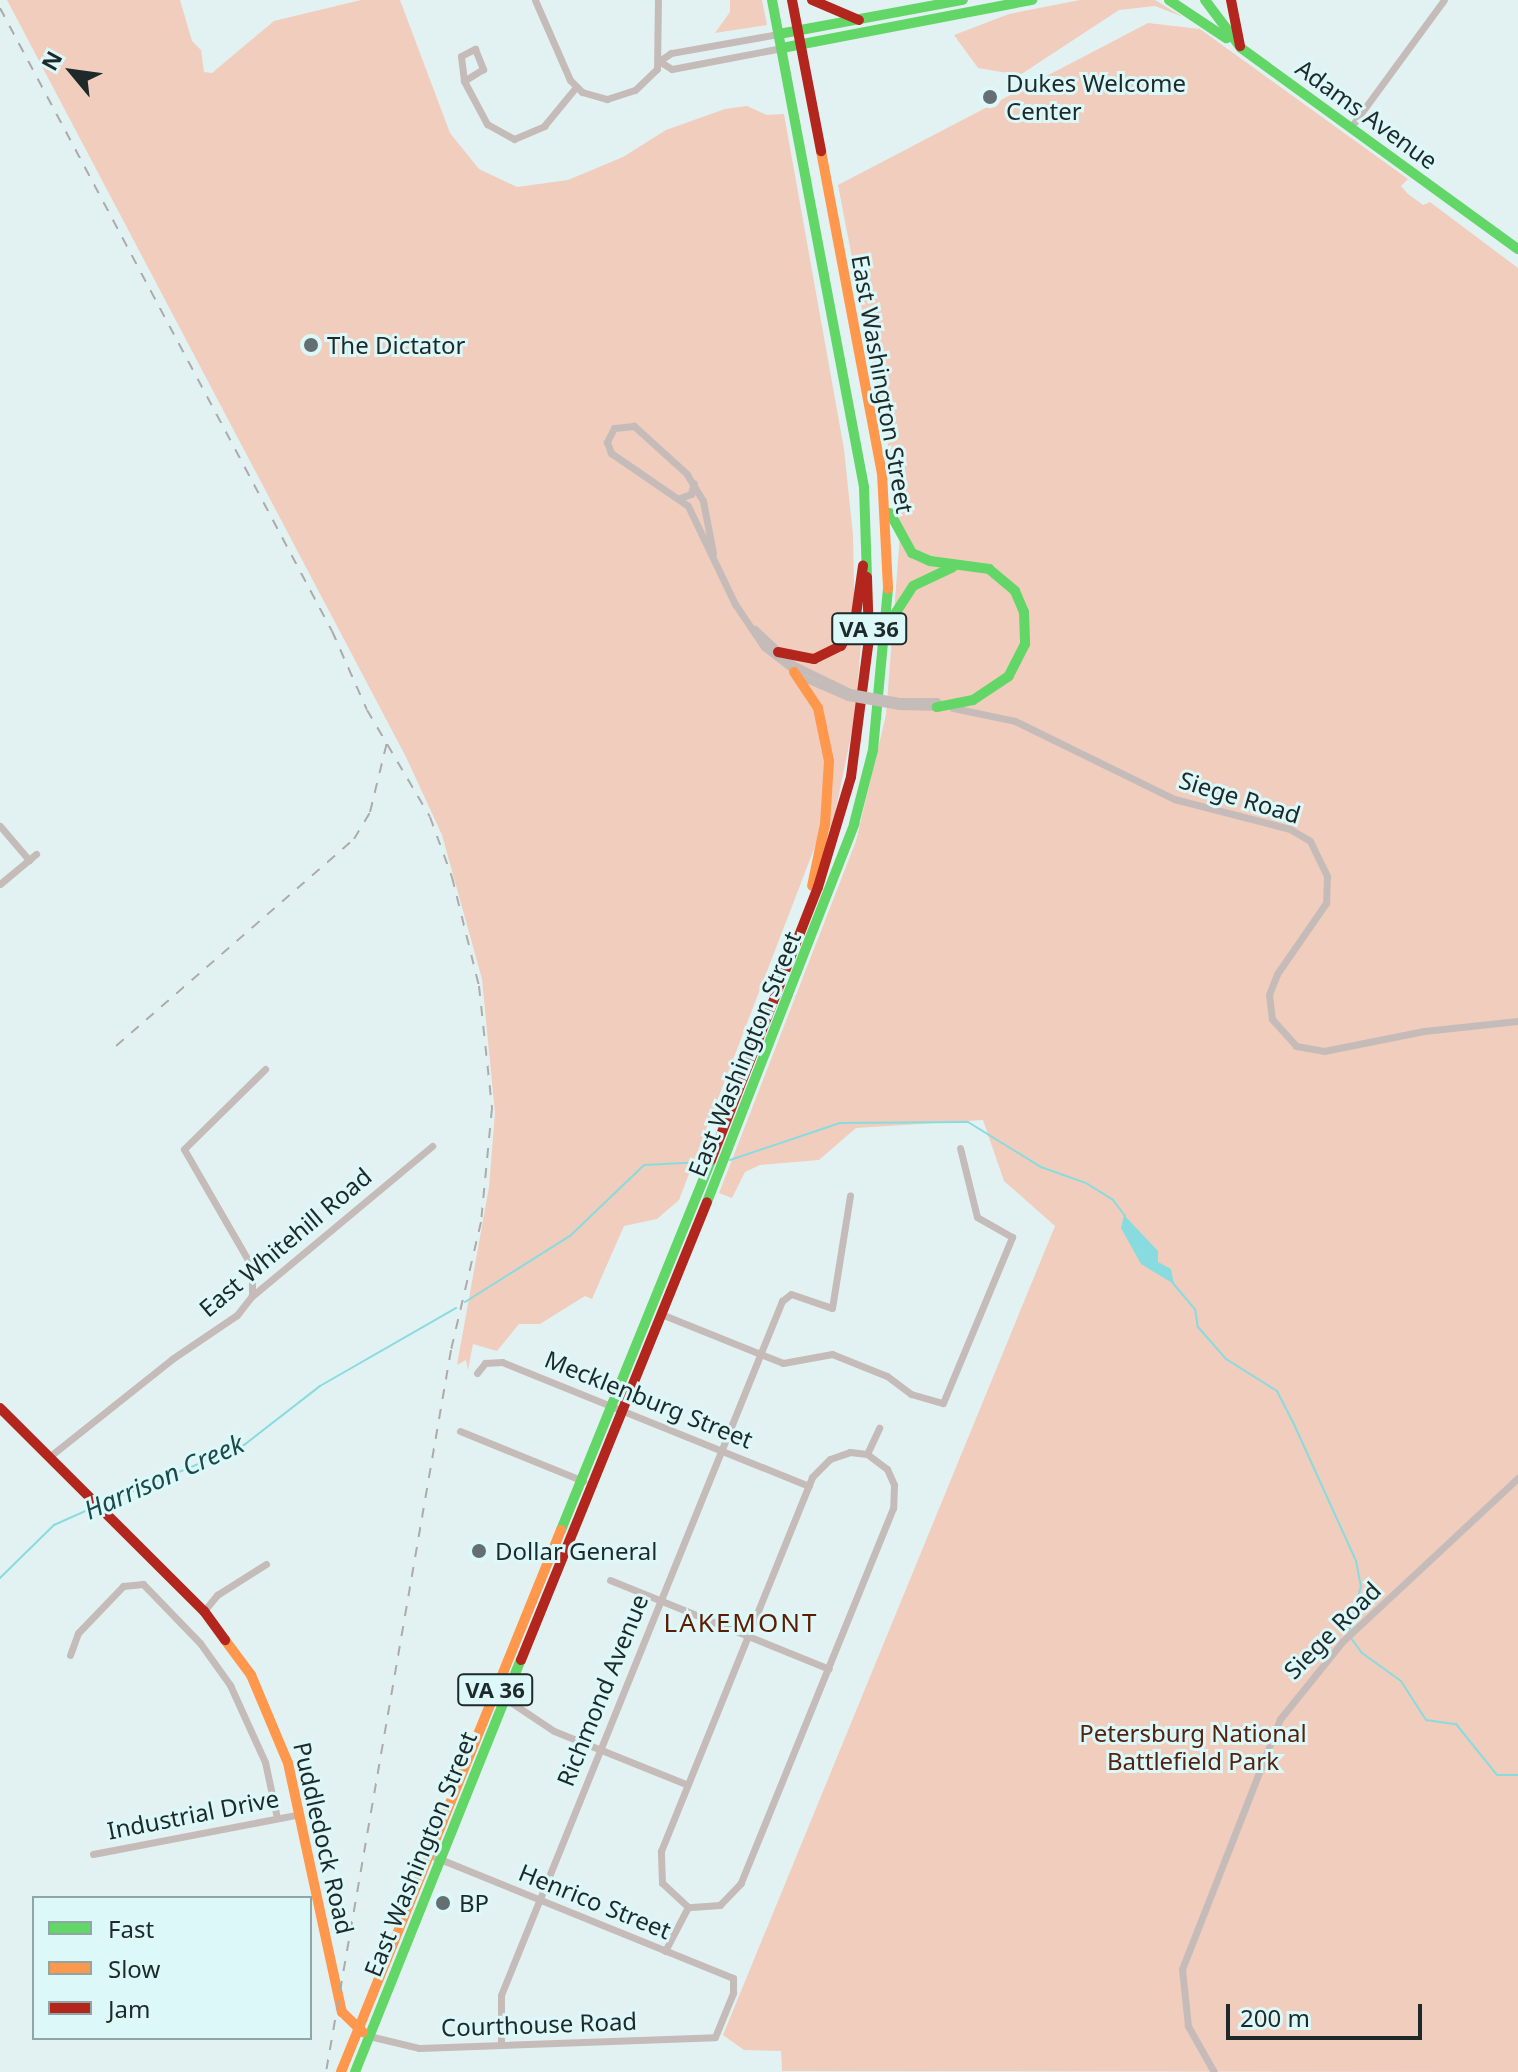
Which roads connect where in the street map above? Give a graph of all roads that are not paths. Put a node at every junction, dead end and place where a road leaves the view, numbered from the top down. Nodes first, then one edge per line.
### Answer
1 (535, 0) edge
2 (658, 0) edge
3 (772, 0) edge
4 (792, 0) edge
5 (812, 0) edge
6 (963, 0) edge
7 (1032, 0) edge
8 (1169, 0) edge
9 (1205, 0) edge
10 (1231, 0) edge
11 (1444, 0) edge
12 (887, 15) junction
13 (859, 20) junction
14 (889, 27) junction
15 (797, 31) junction
16 (779, 34) junction
17 (799, 43) junction
18 (782, 48) junction
19 (1241, 48) junction
20 (659, 61) junction
21 (464, 81) junction
22 (576, 87) junction
23 (1351, 127) junction
24 (1518, 249) edge
25 (694, 483) junction
26 (680, 498) junction
27 (884, 498) junction
28 (867, 519) junction
29 (713, 553) junction
30 (745, 619) junction
31 (888, 626) junction
32 (778, 652) junction
33 (794, 672) junction
34 (849, 695) junction
35 (937, 704) junction
36 (0, 826) edge
37 (36, 854) dead end
38 (29, 860) junction
39 (0, 884) edge
40 (805, 923) junction
41 (1518, 1021) edge
42 (265, 1069) dead end
43 (432, 1146) dead end
44 (960, 1148) dead end
45 (850, 1195) dead end
46 (251, 1297) junction
47 (648, 1309) junction
48 (661, 1314) junction
49 (760, 1355) junction
50 (477, 1373) dead end
51 (610, 1405) junction
52 (0, 1408) edge
53 (622, 1410) junction
54 (879, 1428) dead end
55 (460, 1431) dead end
56 (721, 1450) junction
57 (867, 1454) junction
58 (49, 1457) junction
59 (1518, 1478) edge
60 (579, 1480) junction
61 (592, 1485) junction
62 (809, 1486) junction
63 (266, 1564) dead end
64 (610, 1580) dead end
65 (660, 1601) junction
66 (204, 1611) junction
67 (748, 1636) junction
68 (70, 1655) dead end
69 (829, 1669) junction
70 (494, 1693) junction
71 (506, 1698) junction
72 (599, 1750) junction
73 (688, 1785) junction
74 (300, 1814) junction
75 (277, 1818) junction
76 (93, 1854) dead end
77 (428, 1854) junction
78 (440, 1859) junction
79 (539, 1899) junction
80 (688, 1907) junction
81 (665, 1951) junction
82 (356, 2028) junction
83 (368, 2035) junction
84 (715, 2037) joint
85 (501, 2044) junction
86 (341, 2072) edge
87 (355, 2072) edge
88 (1214, 2072) edge

1 - 22 street
2 - 20 street
3 - 16 main road, East Washington Street / VA 36
4 - 15 main road, East Washington Street / VA 36
5 - 13 main road
6 - 12 main road
7 - 14 main road
8 - 19 main road
9 - 19 main road, Adams Avenue
10 - 19 main road
11 - 23 street
12 - 13 main road
12 - 14 main road
13 - 15 main road
14 - 17 main road
15 - 16 main road
15 - 17 main road, East Washington Street / VA 36
16 - 18 main road, East Washington Street / VA 36
16 - 20 street
17 - 18 main road
17 - 27 main road, East Washington Street / VA 36
18 - 20 street
18 - 28 main road, East Washington Street / VA 36
19 - 23 main road, Adams Avenue
20 - 22 street
21 - 21 street
21 - 22 street
23 - 24 main road, Adams Avenue
25 - 26 street
25 - 26 street, Siege Road
25 - 29 street, Siege Road
26 - 29 street, Siege Road
27 - 31 main road, East Washington Street / VA 36
27 - 35 main road
28 - 32 main road
28 - 40 main road, East Washington Street / VA 36
29 - 30 street, Siege Road
30 - 32 street, Siege Road
30 - 33 street, Siege Road
31 - 35 main road
31 - 48 main road, East Washington Street / VA 36
32 - 34 street, Siege Road
33 - 34 street, Siege Road
33 - 40 main road
34 - 35 street, Siege Road, bridge
35 - 41 street, Siege Road
36 - 38 street
37 - 38 street
38 - 39 street
40 - 47 main road, East Washington Street / VA 36
42 - 46 street
43 - 46 street, East Whitehill Road
44 - 49 street
45 - 49 street, Richmond Avenue
46 - 58 street, East Whitehill Road
47 - 48 street
47 - 51 main road, East Washington Street / VA 36
48 - 49 street
48 - 53 main road, East Washington Street / VA 36
49 - 56 street, Richmond Avenue
50 - 51 street, Mecklenburg Street
51 - 53 street, Mecklenburg Street
51 - 60 main road, East Washington Street / VA 36
52 - 58 main road, Puddledock Road
53 - 56 street, Mecklenburg Street
53 - 61 main road, East Washington Street / VA 36
54 - 57 street
55 - 60 street
56 - 62 street, Mecklenburg Street
56 - 65 street, Richmond Avenue
57 - 62 street
57 - 69 street
58 - 66 main road, Puddledock Road
59 - 88 street, Siege Road
60 - 61 street
60 - 70 main road, East Washington Street / VA 36
61 - 71 main road, East Washington Street / VA 36
62 - 67 street
63 - 66 street
64 - 65 street
65 - 67 street
65 - 72 street, Richmond Avenue
66 - 74 main road, Puddledock Road
67 - 69 street
67 - 73 street
68 - 75 street
69 - 80 street
70 - 71 street
70 - 77 main road, East Washington Street / VA 36
71 - 72 street
71 - 78 main road, East Washington Street / VA 36
72 - 73 street
72 - 79 street, Richmond Avenue
73 - 80 street
74 - 75 street, Industrial Drive
74 - 82 main road, Puddledock Road
75 - 76 street, Industrial Drive
77 - 78 street, Henrico Street
77 - 82 main road, East Washington Street / VA 36
78 - 79 street, Henrico Street
78 - 83 main road, East Washington Street / VA 36
79 - 81 street, Henrico Street
79 - 85 street, Richmond Avenue
80 - 81 street
81 - 84 street, Henrico Street
82 - 83 main road
82 - 86 main road, East Washington Street / VA 36
83 - 85 street, Courthouse Road
83 - 87 main road, East Washington Street / VA 36
84 - 85 street, Courthouse Road

